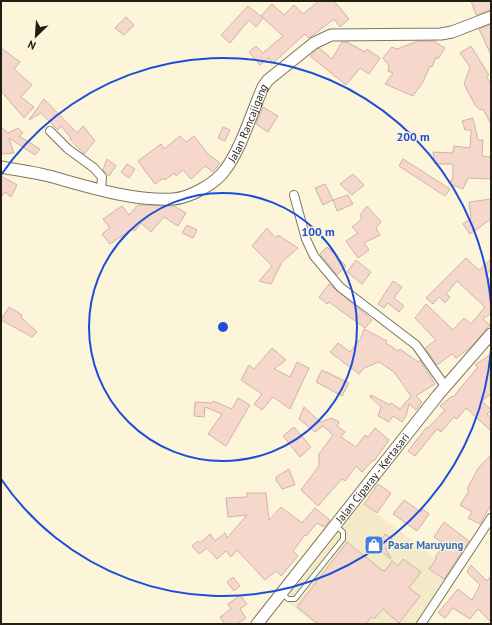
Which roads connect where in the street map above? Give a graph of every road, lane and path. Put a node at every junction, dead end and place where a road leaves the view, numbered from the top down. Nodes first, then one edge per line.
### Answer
1 (491, 17) edge
2 (50, 131) dead end
3 (1, 167) edge
4 (101, 190) junction
5 (294, 195) dead end
6 (491, 334) edge
7 (446, 386) junction
8 (491, 518) edge
9 (257, 624) edge
10 (421, 624) edge

1 - 4 main road, Jalan Rancajigang
2 - 4 street
3 - 4 main road, Jalan Rancajigang
5 - 7 street
6 - 7 main road, Jalan Ciparay - Kertasari
7 - 9 main road, Jalan Ciparay - Kertasari
8 - 10 street

